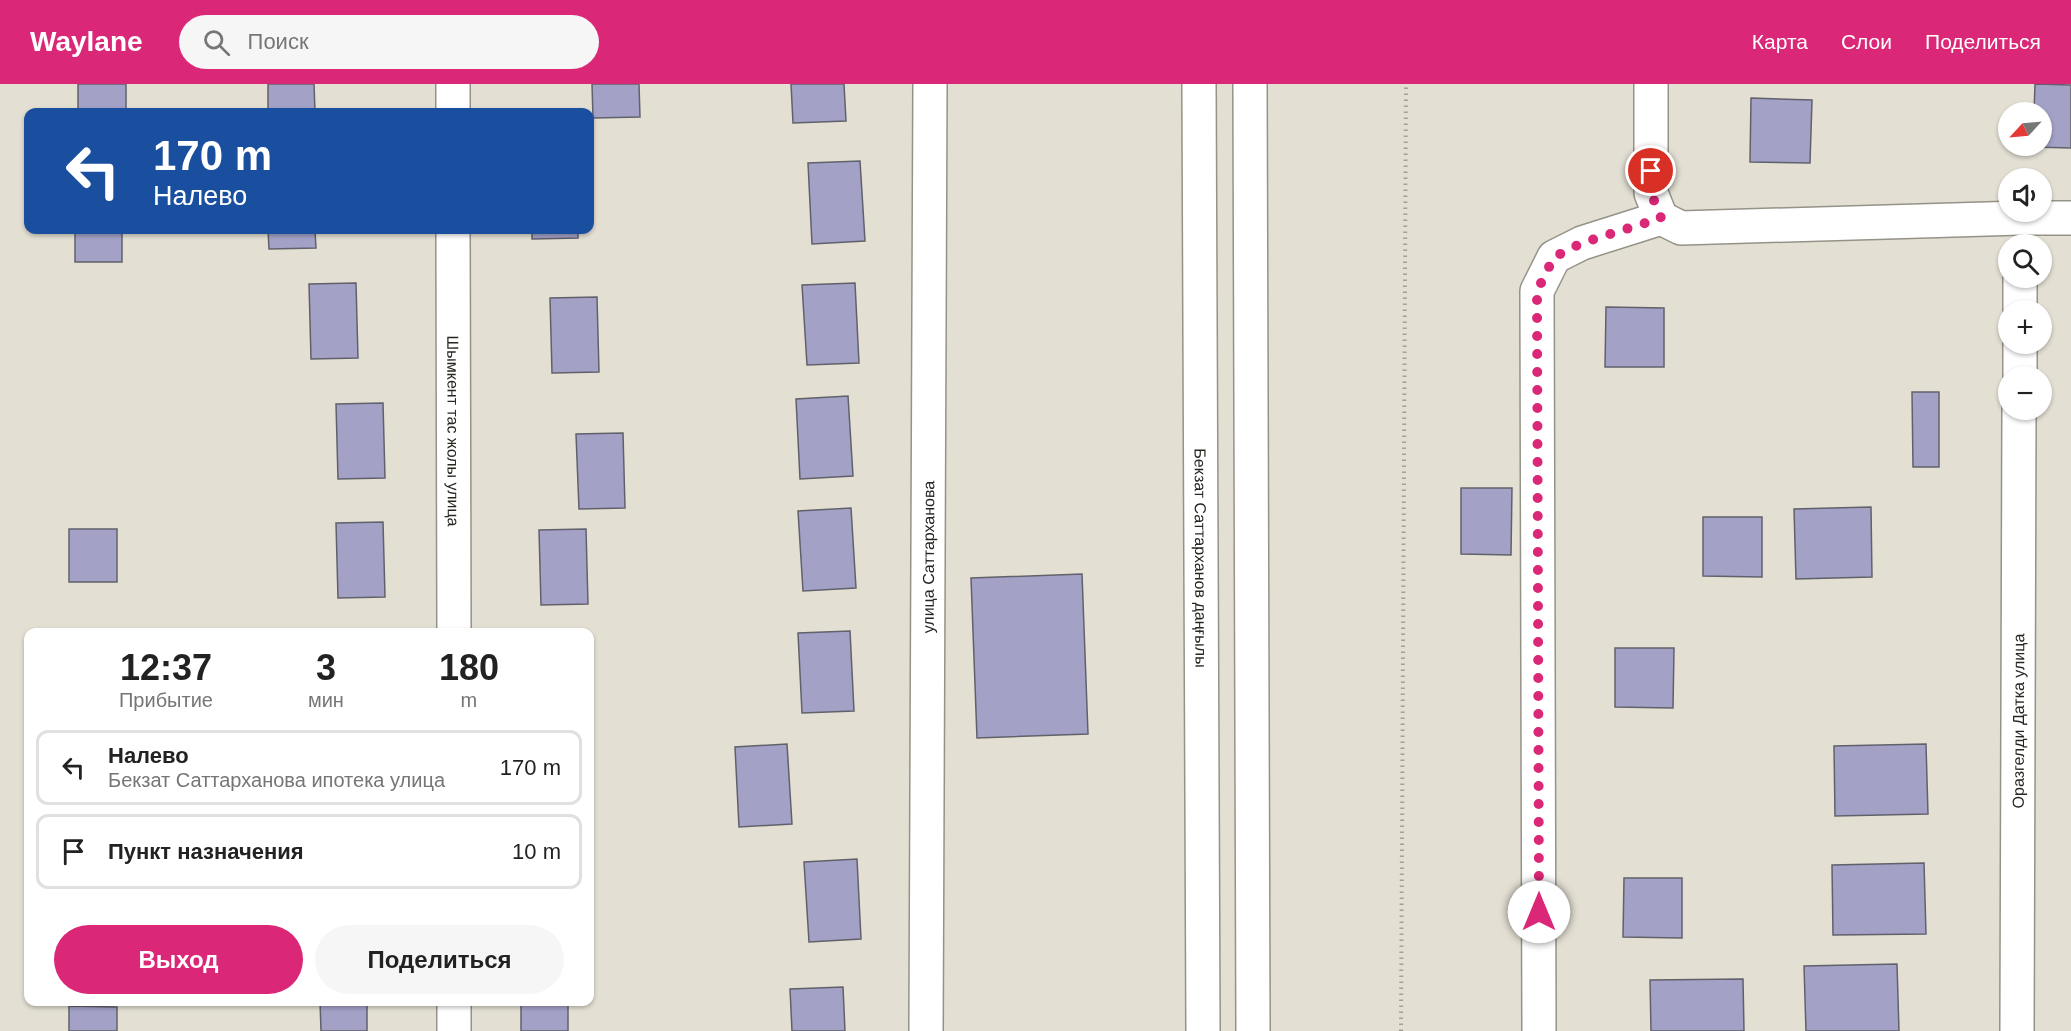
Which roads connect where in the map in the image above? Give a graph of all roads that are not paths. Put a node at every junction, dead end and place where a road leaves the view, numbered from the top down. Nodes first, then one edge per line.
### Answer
1 (453, 84) edge
2 (930, 84) edge
3 (1199, 84) edge
4 (1250, 84) edge
5 (1651, 84) edge
6 (453, 108) edge
7 (1661, 218) junction
8 (2071, 218) edge
9 (2020, 231) edge
10 (453, 234) edge
11 (2019, 420) edge
12 (454, 628) edge
13 (454, 1006) edge
14 (454, 1031) edge
15 (926, 1031) edge
16 (1203, 1031) edge
17 (1253, 1031) edge
18 (1539, 1031) edge
19 (2017, 1031) edge

1 - 6 street
2 - 15 street, улица Саттарханова
3 - 16 street, Бекзат Саттарханов даңғылы
4 - 17 street
5 - 7 street
7 - 9 street
7 - 18 street
8 - 9 street
10 - 12 street, Шымкент тас жолы улица
11 - 19 street, Оразгелди Датка улица
13 - 14 street

